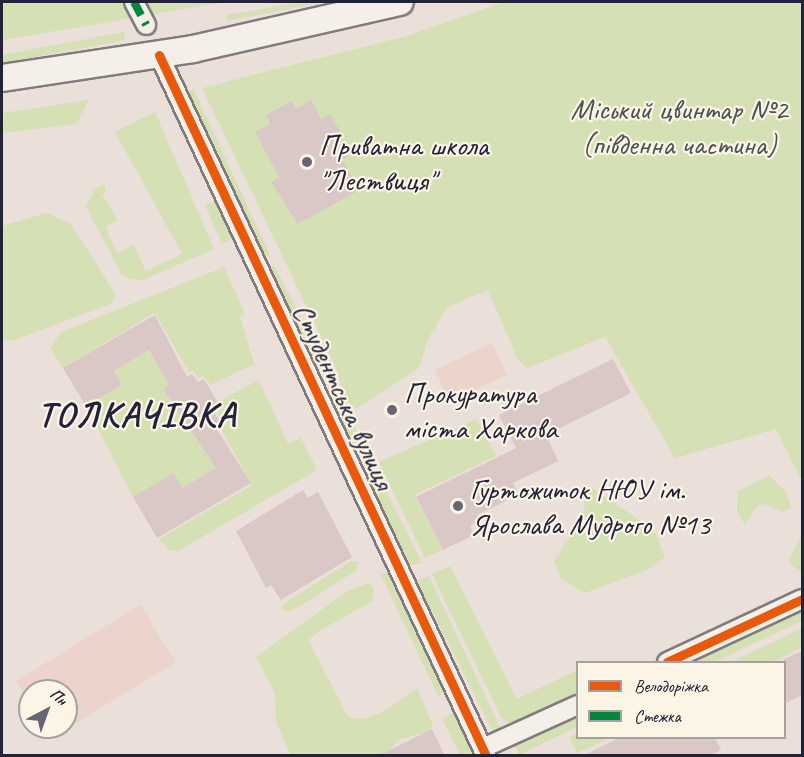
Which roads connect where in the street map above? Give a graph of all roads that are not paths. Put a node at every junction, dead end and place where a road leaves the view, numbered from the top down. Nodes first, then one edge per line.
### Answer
1 (134, 2) edge
2 (400, 2) edge
3 (146, 25) dead end
4 (159, 55) junction
5 (2, 78) edge
6 (802, 599) edge
7 (672, 661) edge
8 (576, 706) edge
9 (485, 752) edge

1 - 3 street
2 - 4 main road
4 - 5 main road
4 - 9 street, Студентська вулиця
6 - 7 street
8 - 9 street

